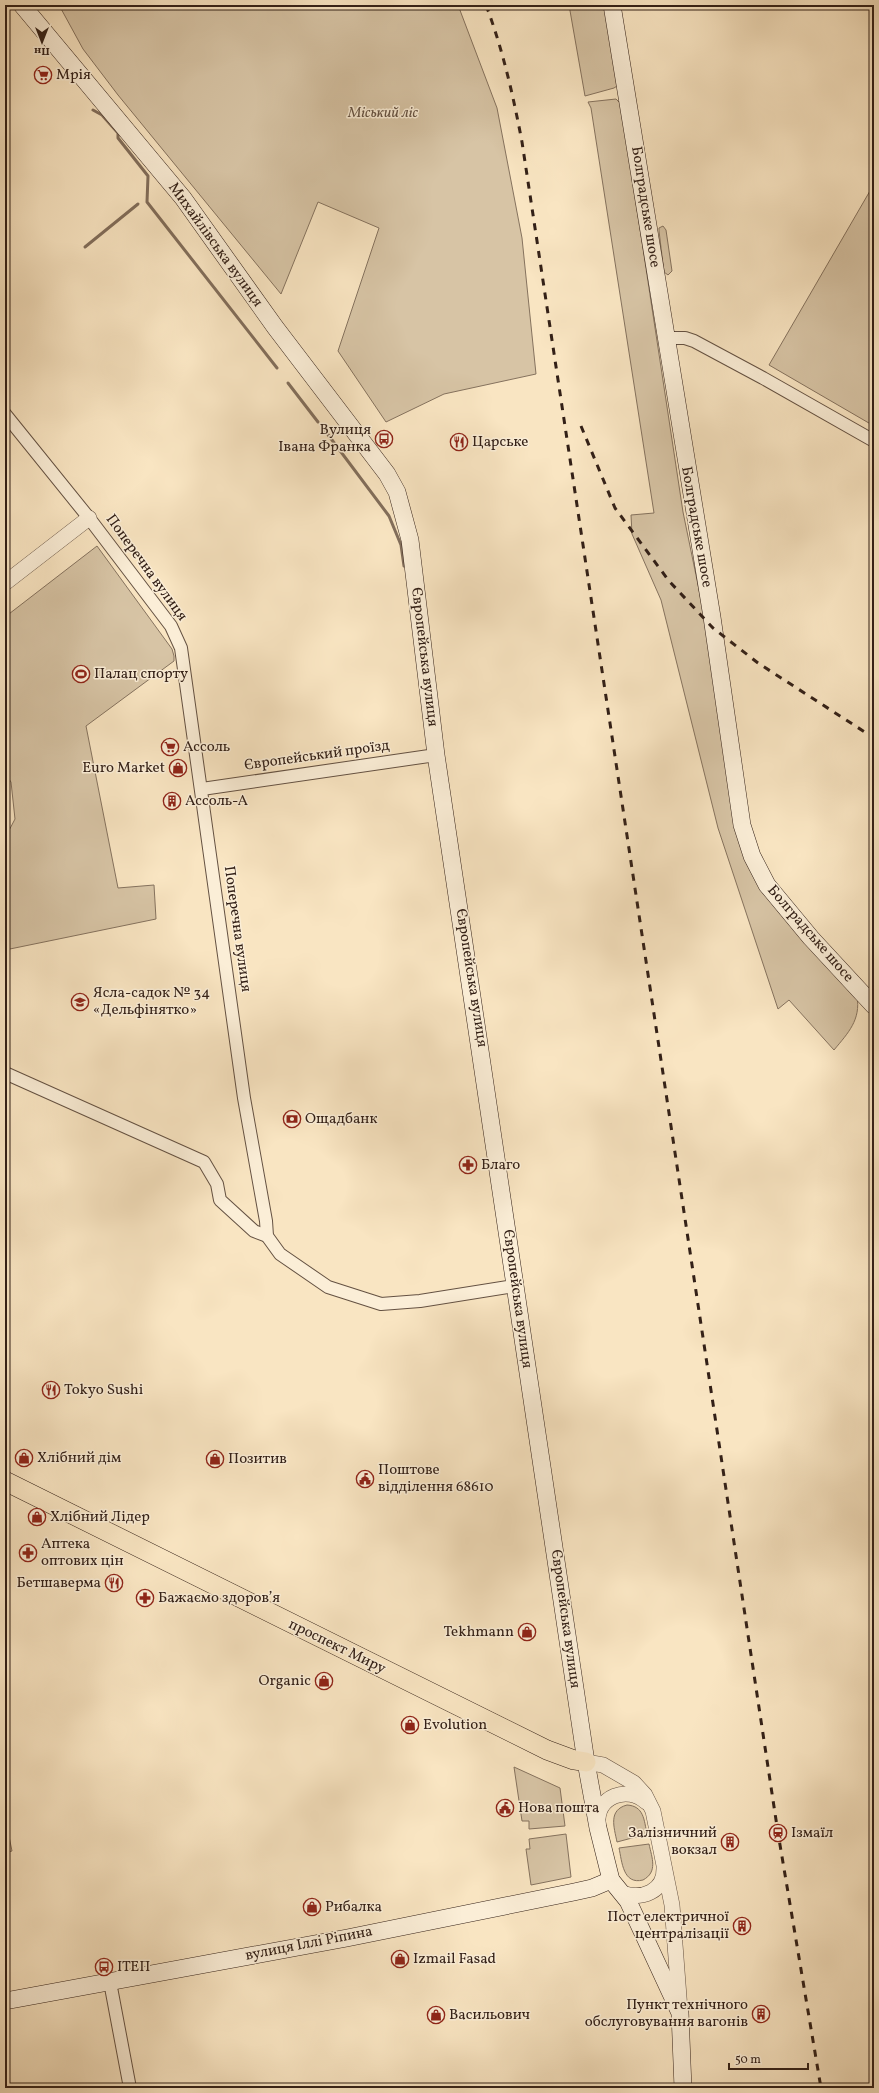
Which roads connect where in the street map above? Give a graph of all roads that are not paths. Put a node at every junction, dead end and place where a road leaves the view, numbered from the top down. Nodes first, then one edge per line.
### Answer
1 (22, 5) edge
2 (612, 5) edge
3 (665, 338) junction
4 (5, 414) edge
5 (874, 442) edge
6 (397, 492) joint
7 (89, 518) junction
8 (5, 583) edge
9 (436, 755) junction
10 (202, 789) junction
11 (874, 1006) edge
12 (5, 1073) edge
13 (267, 1236) junction
14 (514, 1286) junction
15 (5, 1481) edge
16 (586, 1762) junction
17 (650, 1805) junction
18 (598, 1828) junction
19 (664, 1864) junction
20 (616, 1887) junction
21 (676, 1952) junction
22 (655, 1958) junction
23 (110, 1982) junction
24 (5, 2001) edge
25 (680, 2013) junction
26 (130, 2088) edge
27 (683, 2088) edge

1 - 6 main road, Михайлівська вулиця
2 - 3 main road, Болградське шосе
3 - 5 street
3 - 11 main road, Болградське шосе
4 - 7 street, Поперечна вулиця
6 - 9 main road, Європейська вулиця
7 - 8 street
7 - 10 street, Поперечна вулиця
9 - 10 street, Європейський проїзд
9 - 14 main road, Європейська вулиця
10 - 13 street, Поперечна вулиця
12 - 13 street
13 - 14 street
14 - 16 main road, Європейська вулиця
15 - 16 main road, проспект Миру
16 - 17 street
16 - 18 main road, Європейська вулиця
17 - 18 street
17 - 19 street
18 - 20 main road, Європейська вулиця
19 - 20 street
19 - 21 street
20 - 22 main road, Європейська вулиця
20 - 23 main road, вулиця Іллі Ріпина
21 - 22 street
21 - 25 street
22 - 25 main road, Європейська вулиця
23 - 24 main road, вулиця Іллі Ріпина
23 - 26 street
25 - 27 main road, Європейська вулиця

